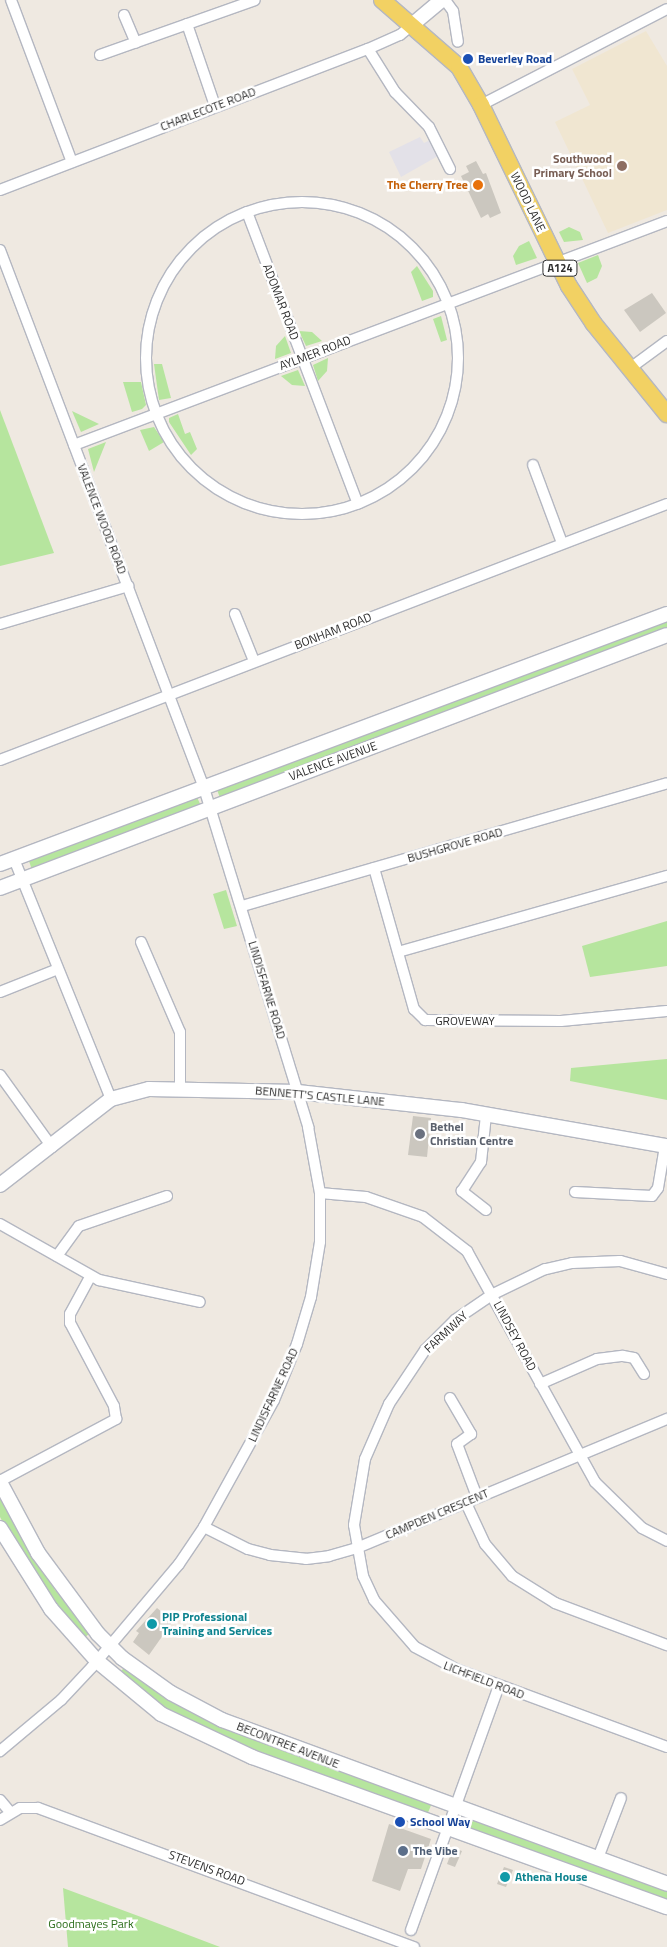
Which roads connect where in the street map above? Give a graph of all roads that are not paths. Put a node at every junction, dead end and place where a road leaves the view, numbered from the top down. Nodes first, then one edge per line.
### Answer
1 (11, 0) edge
2 (221, 0) edge
3 (255, 0) edge
4 (382, 0) edge
5 (444, 0) edge
6 (667, 9) edge
7 (225, 11) junction
8 (124, 15) dead end
9 (187, 24) junction
10 (413, 24) junction
11 (136, 42) junction
12 (458, 42) dead end
13 (368, 49) junction
14 (100, 55) dead end
15 (481, 105) junction
16 (215, 106) junction
17 (72, 162) junction
18 (450, 169) dead end
19 (0, 190) edge
20 (247, 212) junction
21 (667, 221) edge
22 (0, 250) edge
23 (556, 261) junction
24 (447, 303) junction
25 (667, 341) edge
26 (302, 357) junction
27 (629, 369) junction
28 (156, 413) junction
29 (667, 414) edge
30 (74, 445) junction
31 (532, 466) dead end
32 (358, 504) junction
33 (667, 504) edge
34 (562, 543) junction
35 (128, 586) junction
36 (235, 614) dead end
37 (667, 614) edge
38 (0, 624) edge
39 (667, 635) edge
40 (254, 661) junction
41 (169, 694) junction
42 (0, 760) edge
43 (667, 783) edge
44 (204, 788) junction
45 (210, 807) junction
46 (14, 859) junction
47 (0, 864) edge
48 (374, 868) junction
49 (667, 876) edge
50 (22, 880) junction
51 (0, 888) edge
52 (242, 906) junction
53 (141, 942) dead end
54 (398, 952) junction
55 (58, 969) junction
56 (0, 992) edge
57 (667, 1011) edge
58 (0, 1075) edge
59 (180, 1088) junction
60 (298, 1092) junction
61 (111, 1099) junction
62 (486, 1115) junction
63 (666, 1146) edge
64 (52, 1148) junction
65 (0, 1185) edge
66 (575, 1192) dead end
67 (320, 1193) junction
68 (168, 1196) dead end
69 (486, 1210) dead end
70 (0, 1224) edge
71 (58, 1256) junction
72 (667, 1274) edge
73 (90, 1277) junction
74 (493, 1294) junction
75 (200, 1302) dead end
76 (644, 1374) dead end
77 (540, 1384) junction
78 (450, 1398) dead end
79 (667, 1419) edge
80 (578, 1454) junction
81 (0, 1481) edge
82 (476, 1497) junction
83 (466, 1503) junction
84 (204, 1527) junction
85 (0, 1528) edge
86 (667, 1541) edge
87 (357, 1548) junction
88 (667, 1645) edge
89 (110, 1646) junction
90 (97, 1661) junction
91 (499, 1686) junction
92 (667, 1747) edge
93 (0, 1752) edge
94 (621, 1798) dead end
95 (0, 1800) edge
96 (456, 1806) junction
97 (10, 1812) junction
98 (0, 1820) edge
99 (450, 1828) junction
100 (598, 1858) junction
101 (667, 1884) edge
102 (667, 1907) edge
103 (411, 1930) dead end
104 (414, 1947) edge

1 - 17 street
2 - 7 street
3 - 7 street
4 - 10 main road, WOOD LANE / A124
5 - 10 street
5 - 12 street
6 - 15 street
7 - 9 street
8 - 11 street
9 - 11 street
9 - 16 street
10 - 13 street, CHARLECOTE ROAD
10 - 15 main road, WOOD LANE / A124
11 - 14 street
13 - 16 street, CHARLECOTE ROAD
13 - 18 street
15 - 23 main road, WOOD LANE / A124
16 - 17 street, CHARLECOTE ROAD
17 - 19 street, CHARLECOTE ROAD
20 - 24 street
20 - 26 street, ADOMAR ROAD
20 - 28 street
21 - 23 street, AYLMER ROAD
22 - 30 street, VALENCE WOOD ROAD
23 - 24 street, AYLMER ROAD
23 - 27 main road, WOOD LANE / A124
24 - 26 street, AYLMER ROAD
24 - 32 street
25 - 27 street
26 - 28 street, AYLMER ROAD
26 - 32 street, ADOMAR ROAD
27 - 29 main road, WOOD LANE / A124
28 - 30 street, AYLMER ROAD
28 - 32 street
30 - 35 street, VALENCE WOOD ROAD
31 - 34 street
33 - 34 street, BONHAM ROAD
34 - 40 street, BONHAM ROAD
35 - 38 street
35 - 41 street, VALENCE WOOD ROAD
36 - 40 street
37 - 44 street, VALENCE AVENUE
39 - 45 street, VALENCE AVENUE
40 - 41 street, BONHAM ROAD
41 - 42 street, BONHAM ROAD
41 - 44 street, VALENCE WOOD ROAD
43 - 48 street, BUSHGROVE ROAD
44 - 45 street, LINDISFARNE ROAD
44 - 46 street, VALENCE AVENUE
45 - 50 street, VALENCE AVENUE
45 - 52 street, LINDISFARNE ROAD
46 - 47 street, VALENCE AVENUE
46 - 50 street
48 - 52 street, BUSHGROVE ROAD
48 - 54 street, GROVEWAY
49 - 54 street
50 - 51 street, VALENCE AVENUE
50 - 55 street
52 - 60 street, LINDISFARNE ROAD
53 - 59 street
54 - 57 street, GROVEWAY
55 - 56 street
55 - 61 street
58 - 64 street
59 - 60 street, BENNETT'S CASTLE LANE
59 - 61 street, BENNETT'S CASTLE LANE
60 - 62 street, BENNETT'S CASTLE LANE
60 - 67 street, LINDISFARNE ROAD
61 - 64 street, BENNETT'S CASTLE LANE
62 - 63 street, BENNETT'S CASTLE LANE
62 - 69 street
63 - 66 street
64 - 65 street, BENNETT'S CASTLE LANE
67 - 74 street, LINDSEY ROAD
67 - 84 street, LINDISFARNE ROAD
68 - 71 street
70 - 71 street
71 - 73 street
72 - 74 street, FARMWAY
73 - 75 street
73 - 81 street
74 - 77 street, LINDSEY ROAD
74 - 87 street, FARMWAY
76 - 77 street
77 - 80 street, LINDSEY ROAD
78 - 82 street
79 - 80 street, CAMPDEN CRESCENT
80 - 82 street, CAMPDEN CRESCENT
80 - 86 street, LINDSEY ROAD
81 - 89 street, BECONTREE AVENUE
82 - 83 street, CAMPDEN CRESCENT
83 - 87 street, CAMPDEN CRESCENT
83 - 88 street
84 - 87 street, CAMPDEN CRESCENT
84 - 89 street, LINDISFARNE ROAD
85 - 90 street, BECONTREE AVENUE
87 - 91 street, LICHFIELD ROAD
89 - 90 street, LINDISFARNE ROAD
89 - 96 street, BECONTREE AVENUE
90 - 93 street, LINDISFARNE ROAD
90 - 99 street, BECONTREE AVENUE
91 - 92 street, LICHFIELD ROAD
91 - 96 street
94 - 100 street
95 - 97 street
96 - 99 street
96 - 100 street, BECONTREE AVENUE
97 - 98 street, STEVENS ROAD
97 - 104 street, STEVENS ROAD
99 - 102 street, BECONTREE AVENUE
99 - 103 street
100 - 101 street, BECONTREE AVENUE

